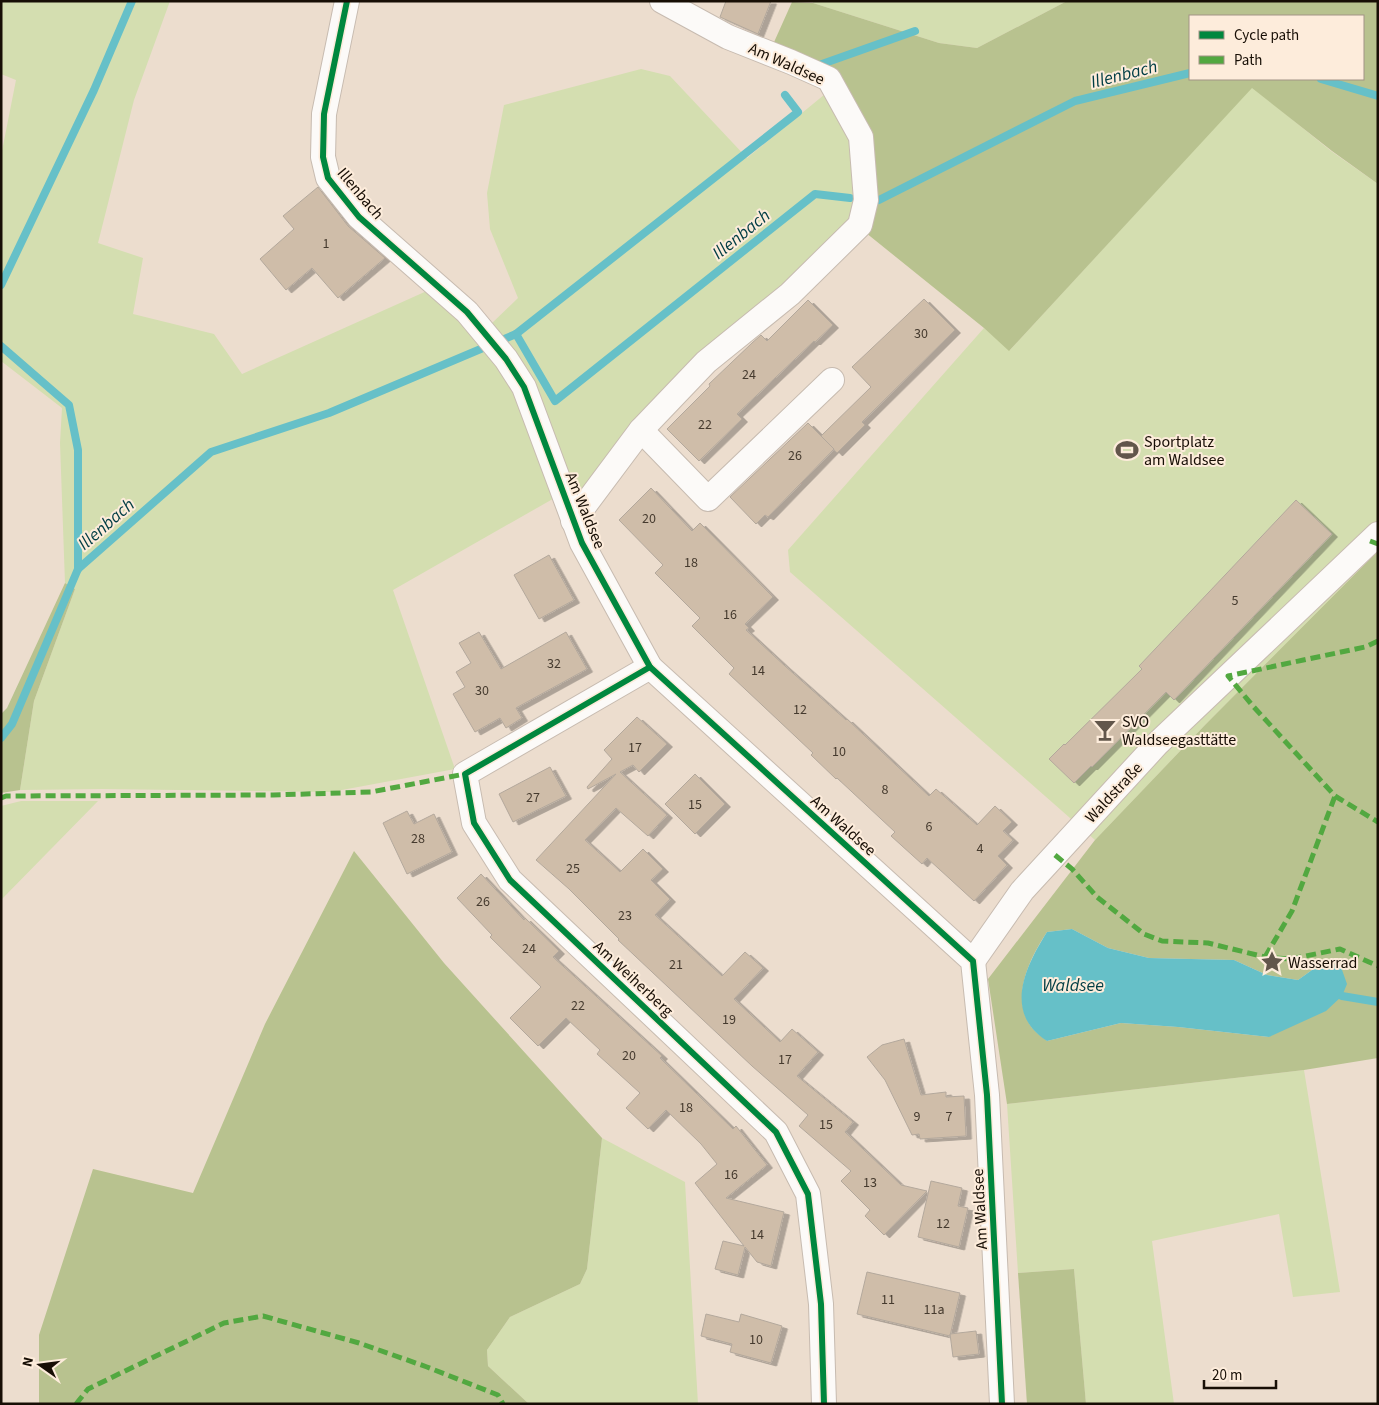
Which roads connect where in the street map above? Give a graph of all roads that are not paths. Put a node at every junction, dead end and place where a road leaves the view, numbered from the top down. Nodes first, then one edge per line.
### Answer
1 (347, 1) edge
2 (662, 1) edge
3 (481, 328) joint
4 (832, 380) dead end
5 (641, 430) junction
6 (572, 521) junction
7 (1378, 534) edge
8 (650, 667) junction
9 (973, 961) junction
10 (824, 1404) edge
11 (1002, 1404) edge

1 - 3 street, Illenbach
2 - 5 street, Am Waldsee
3 - 6 street, Am Waldsee
4 - 5 street
5 - 6 street, Am Waldsee
6 - 8 street, Am Waldsee
7 - 9 street, Waldstraße
8 - 9 street, Am Waldsee
8 - 10 street, Am Weiherberg
9 - 11 street, Am Waldsee

